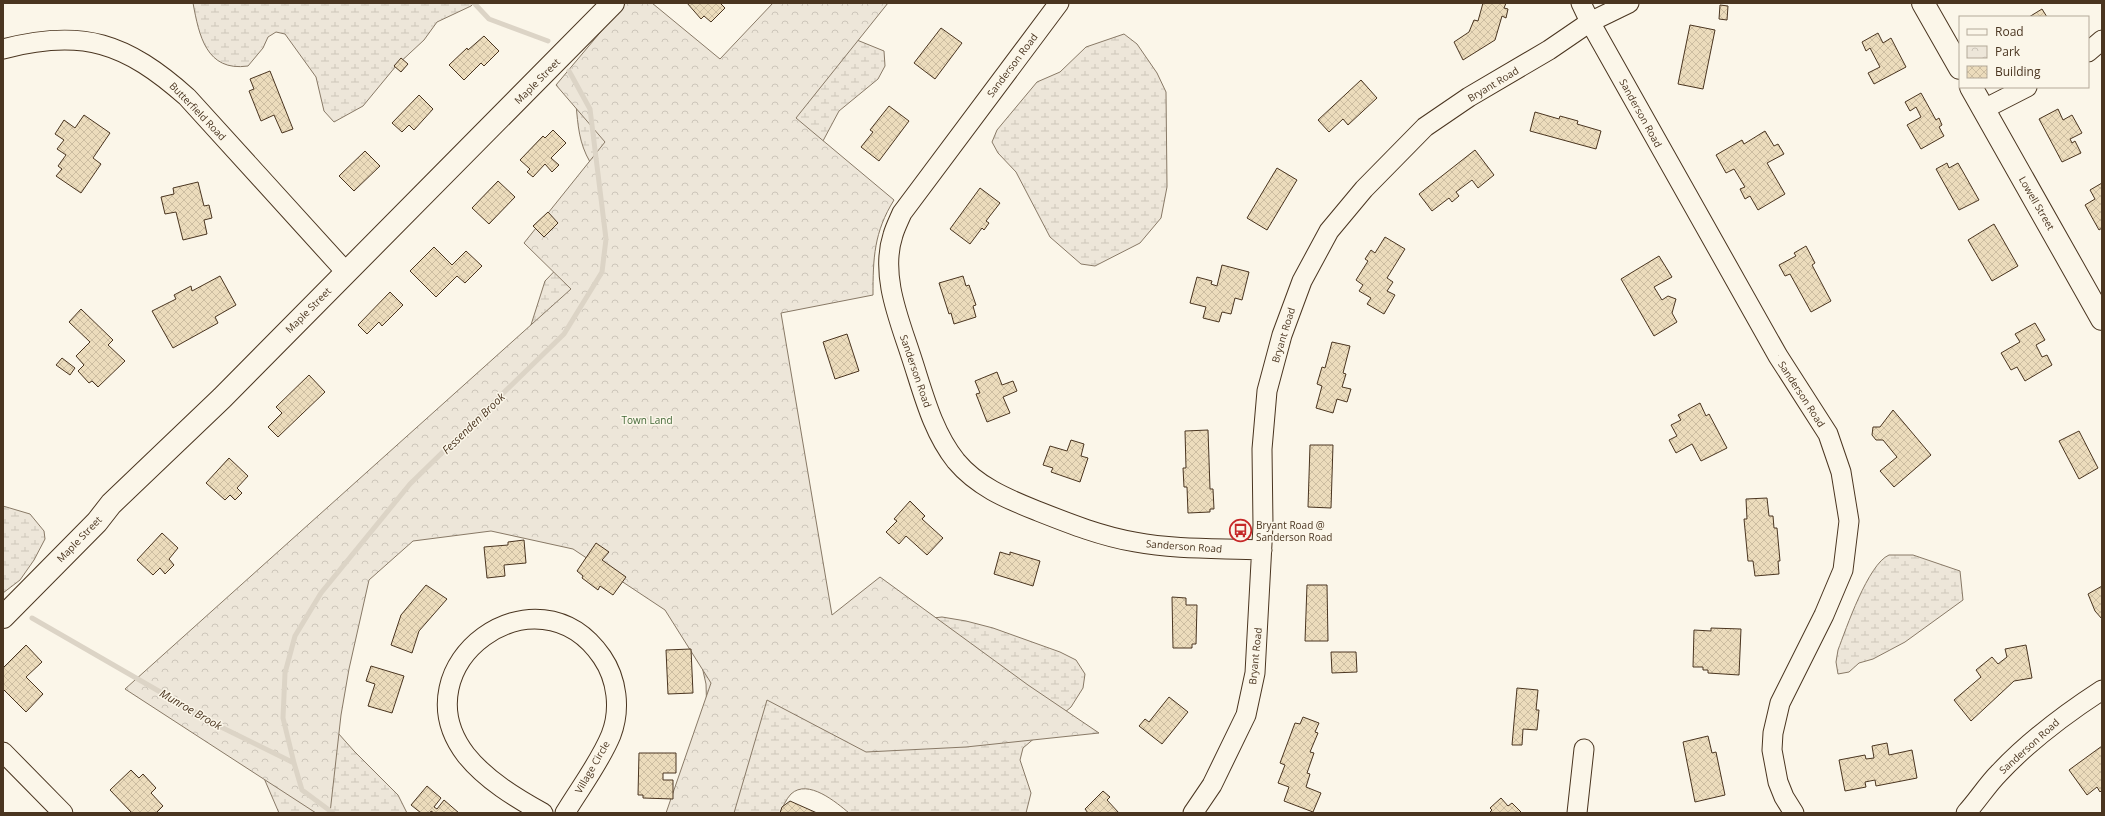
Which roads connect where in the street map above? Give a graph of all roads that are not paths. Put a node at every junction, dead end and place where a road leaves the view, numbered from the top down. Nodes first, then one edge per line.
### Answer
1 (613, 3) edge
2 (1059, 3) edge
3 (1581, 3) edge
4 (1629, 3) edge
5 (1924, 3) edge
6 (1590, 22) junction
7 (2102, 40) edge
8 (3, 49) edge
9 (2089, 51) edge
10 (1959, 66) edge
11 (1972, 88) edge
12 (2025, 88) edge
13 (1984, 109) junction
14 (346, 272) junction
15 (2102, 319) edge
16 (1262, 550) junction
17 (3, 617) edge
18 (2102, 690) edge
19 (1584, 749) dead end
20 (3, 752) edge
21 (64, 813) edge
22 (543, 813) edge
23 (565, 813) edge
24 (1193, 813) edge
25 (1577, 813) edge
26 (1794, 813) edge
27 (1966, 813) edge

1 - 14 main road, Maple Street
2 - 16 street, Sanderson Road
3 - 6 street, Sanderson Road
4 - 6 street, Bryant Road
5 - 10 main road
6 - 16 street, Bryant Road
6 - 26 street, Sanderson Road
7 - 9 street
8 - 14 street, Butterfield Road
11 - 13 main road, Lowell Street
12 - 13 street
13 - 15 main road, Lowell Street
14 - 17 main road, Maple Street
16 - 24 street, Bryant Road
18 - 27 street, Sanderson Road
19 - 25 street
20 - 21 street
22 - 23 street, Village Circle

